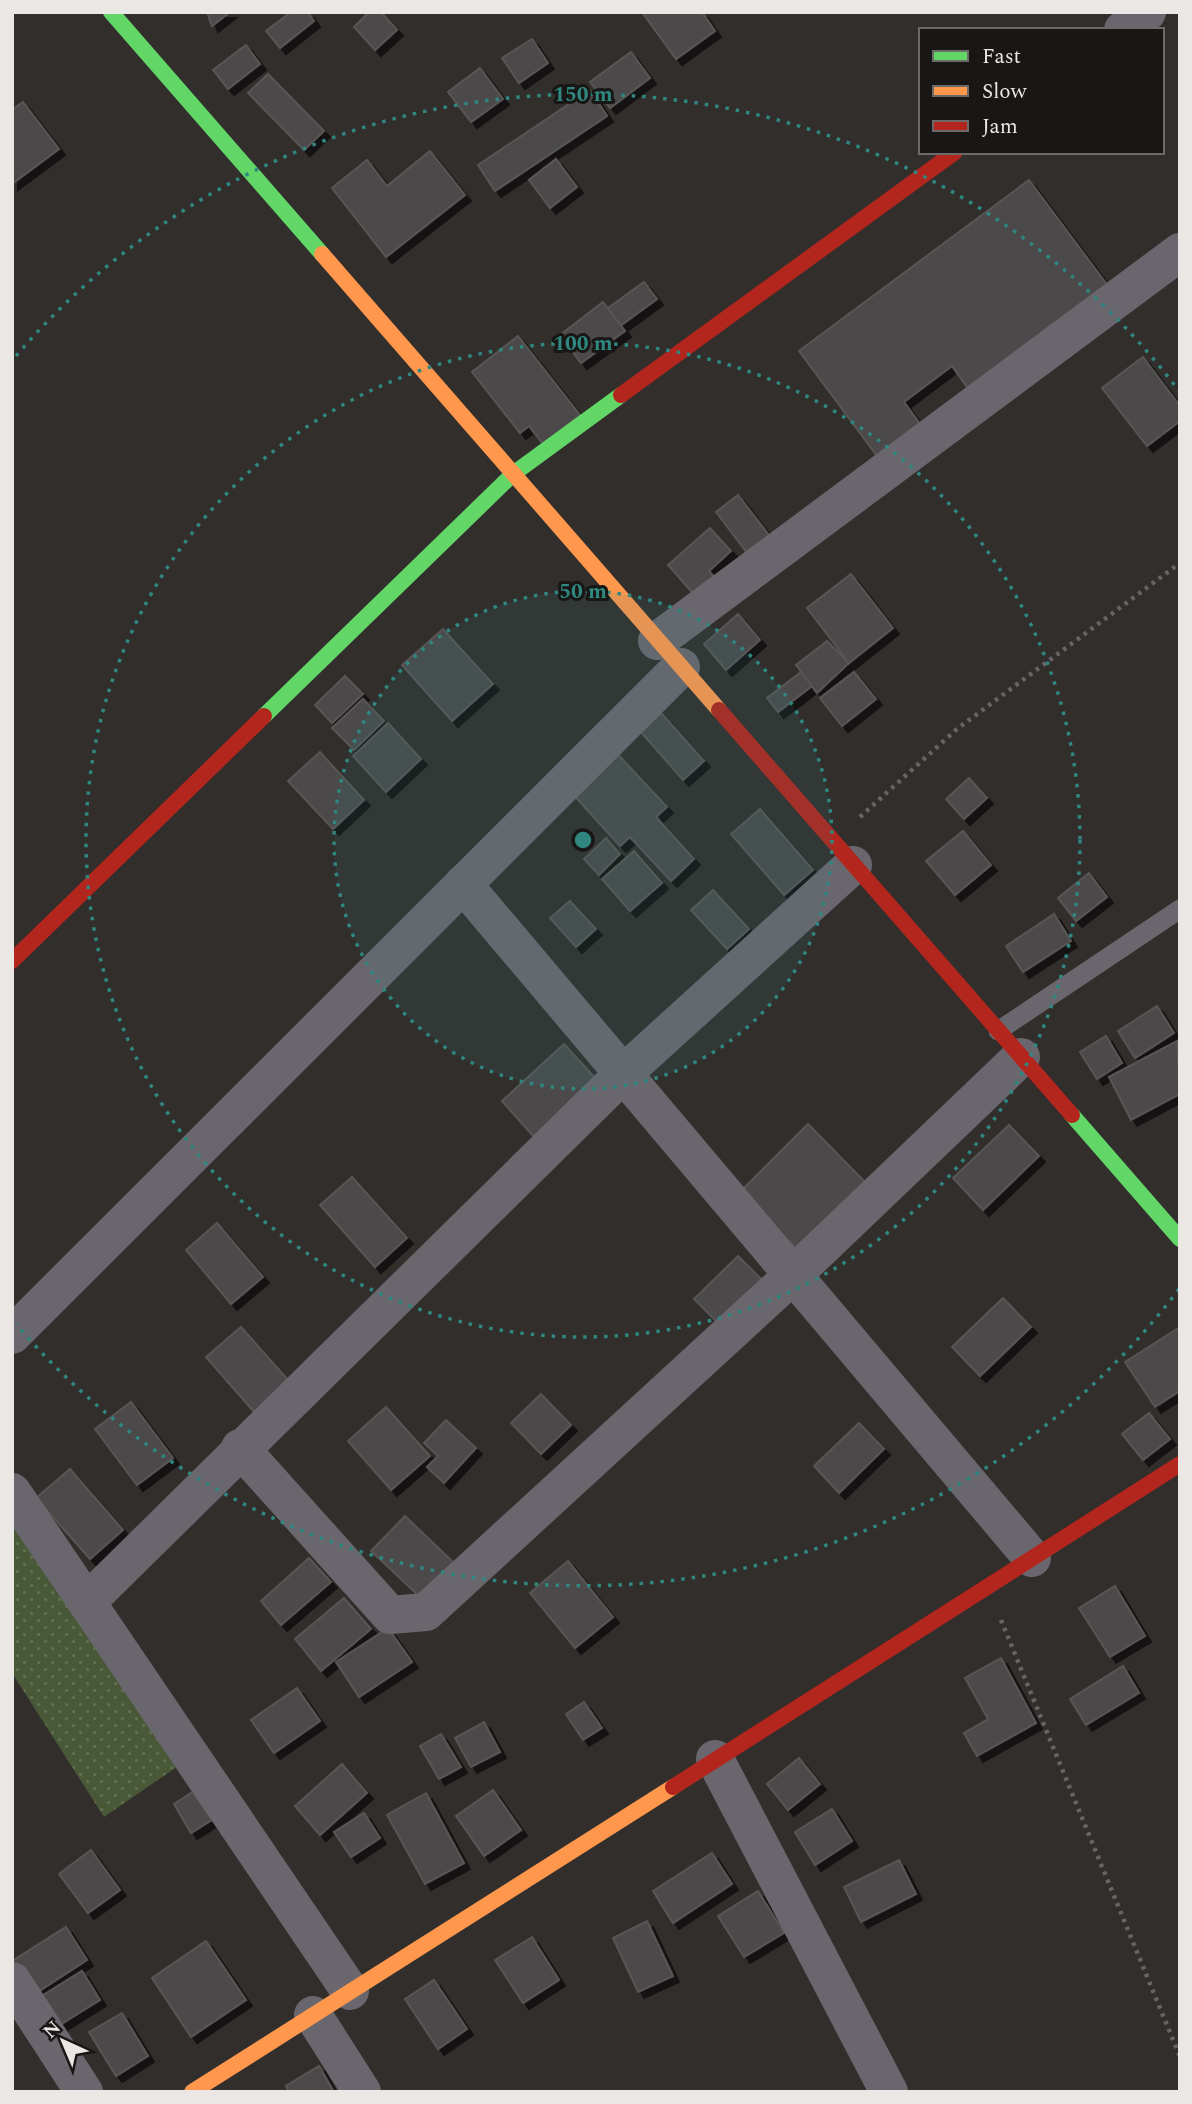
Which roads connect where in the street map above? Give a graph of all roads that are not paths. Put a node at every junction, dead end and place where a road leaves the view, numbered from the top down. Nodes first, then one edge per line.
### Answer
1 (111, 12) edge
2 (1147, 12) edge
3 (1126, 28) edge
4 (952, 154) edge
5 (1180, 252) edge
6 (513, 474) junction
7 (669, 654) junction
8 (843, 853) junction
9 (463, 884) junction
10 (1180, 909) edge
11 (12, 961) edge
12 (1009, 1044) junction
13 (624, 1073) junction
14 (1180, 1239) edge
15 (793, 1275) junction
16 (12, 1335) edge
17 (240, 1448) junction
18 (1180, 1464) edge
19 (12, 1492) edge
20 (1032, 1558) junction
21 (88, 1601) junction
22 (715, 1759) junction
23 (12, 1981) edge
24 (350, 1991) junction
25 (313, 2015) junction
26 (84, 2092) edge
27 (192, 2092) edge
28 (362, 2092) edge
29 (889, 2092) edge

1 - 6 street
2 - 3 street
4 - 6 street
5 - 7 street
6 - 7 street
6 - 11 street
7 - 8 street
7 - 9 street
8 - 12 street
8 - 13 street
9 - 13 street
9 - 16 street
10 - 12 lane
12 - 14 street
12 - 15 street
13 - 15 street
13 - 17 street
15 - 17 street
15 - 20 street
17 - 21 street
18 - 20 street
19 - 21 street
20 - 22 street
21 - 24 street
22 - 24 street
22 - 29 street
23 - 26 street
24 - 25 street
25 - 27 street
25 - 28 street

